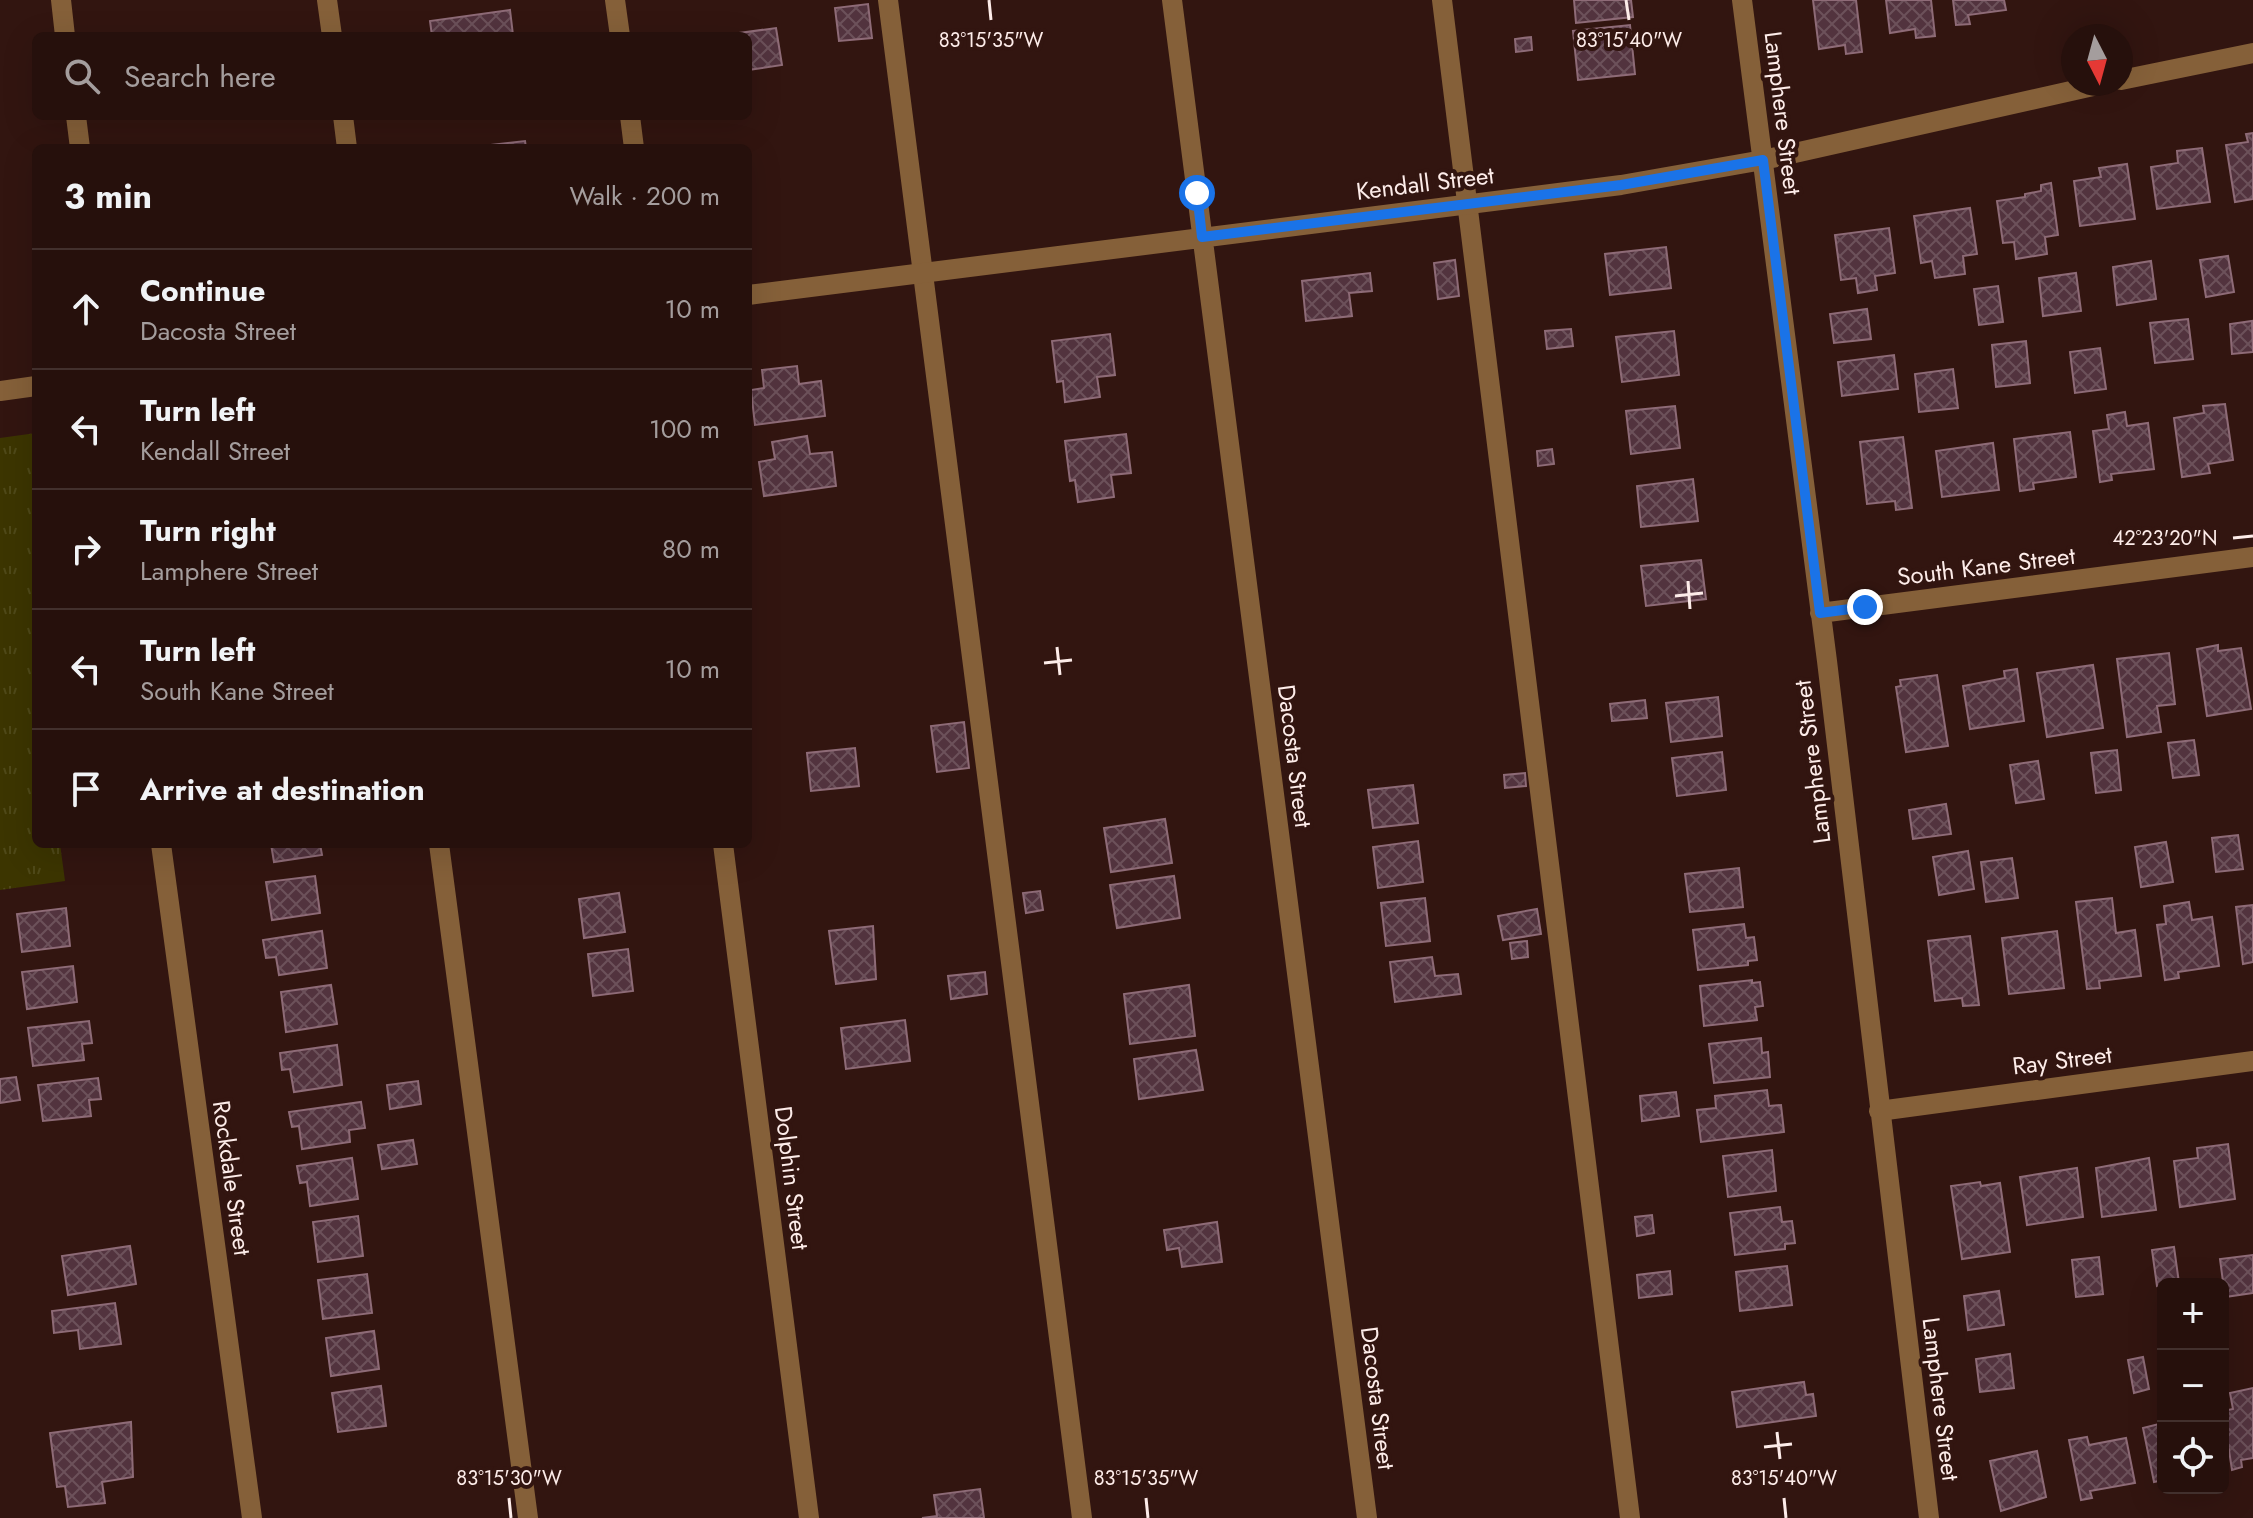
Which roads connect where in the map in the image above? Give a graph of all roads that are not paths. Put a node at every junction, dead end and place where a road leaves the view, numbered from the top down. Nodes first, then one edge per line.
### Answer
1 (61, 0) edge
2 (327, 0) edge
3 (615, 0) edge
4 (888, 0) edge
5 (1172, 0) edge
6 (1442, 0) edge
7 (1742, 0) edge
8 (65, 32) edge
9 (331, 32) edge
10 (619, 32) edge
11 (2253, 53) edge
12 (2133, 78) edge
13 (2061, 93) edge
14 (76, 120) edge
15 (344, 120) edge
16 (630, 120) edge
17 (80, 144) edge
18 (346, 144) edge
19 (634, 144) edge
20 (1763, 160) junction
21 (1467, 204) junction
22 (1202, 237) junction
23 (921, 273) junction
24 (752, 294) edge
25 (32, 387) edge
26 (0, 391) edge
27 (2253, 557) edge
28 (1820, 613) junction
29 (162, 848) edge
30 (440, 848) edge
31 (724, 848) edge
32 (2253, 1061) edge
33 (1879, 1111) junction
34 (252, 1518) edge
35 (528, 1518) edge
36 (809, 1518) edge
37 (1082, 1518) edge
38 (1367, 1518) edge
39 (1630, 1518) edge
40 (1929, 1518) edge

1 - 8 street
2 - 9 street
3 - 10 street
4 - 23 street
5 - 22 street, Dacosta Street
6 - 21 street
7 - 20 street, Lamphere Street
11 - 12 street
13 - 20 street, Kendall Street
14 - 17 street
15 - 18 street
16 - 19 street
20 - 21 street, Kendall Street
20 - 28 street, Lamphere Street
21 - 22 street, Kendall Street
21 - 39 street
22 - 23 street, Kendall Street
22 - 38 street, Dacosta Street
23 - 24 street, Kendall Street
23 - 37 street
25 - 26 street
27 - 28 street, South Kane Street
28 - 33 street, Lamphere Street
29 - 34 street, Rockdale Street
30 - 35 street
31 - 36 street, Dolphin Street
32 - 33 street, Ray Street
33 - 40 street, Lamphere Street

